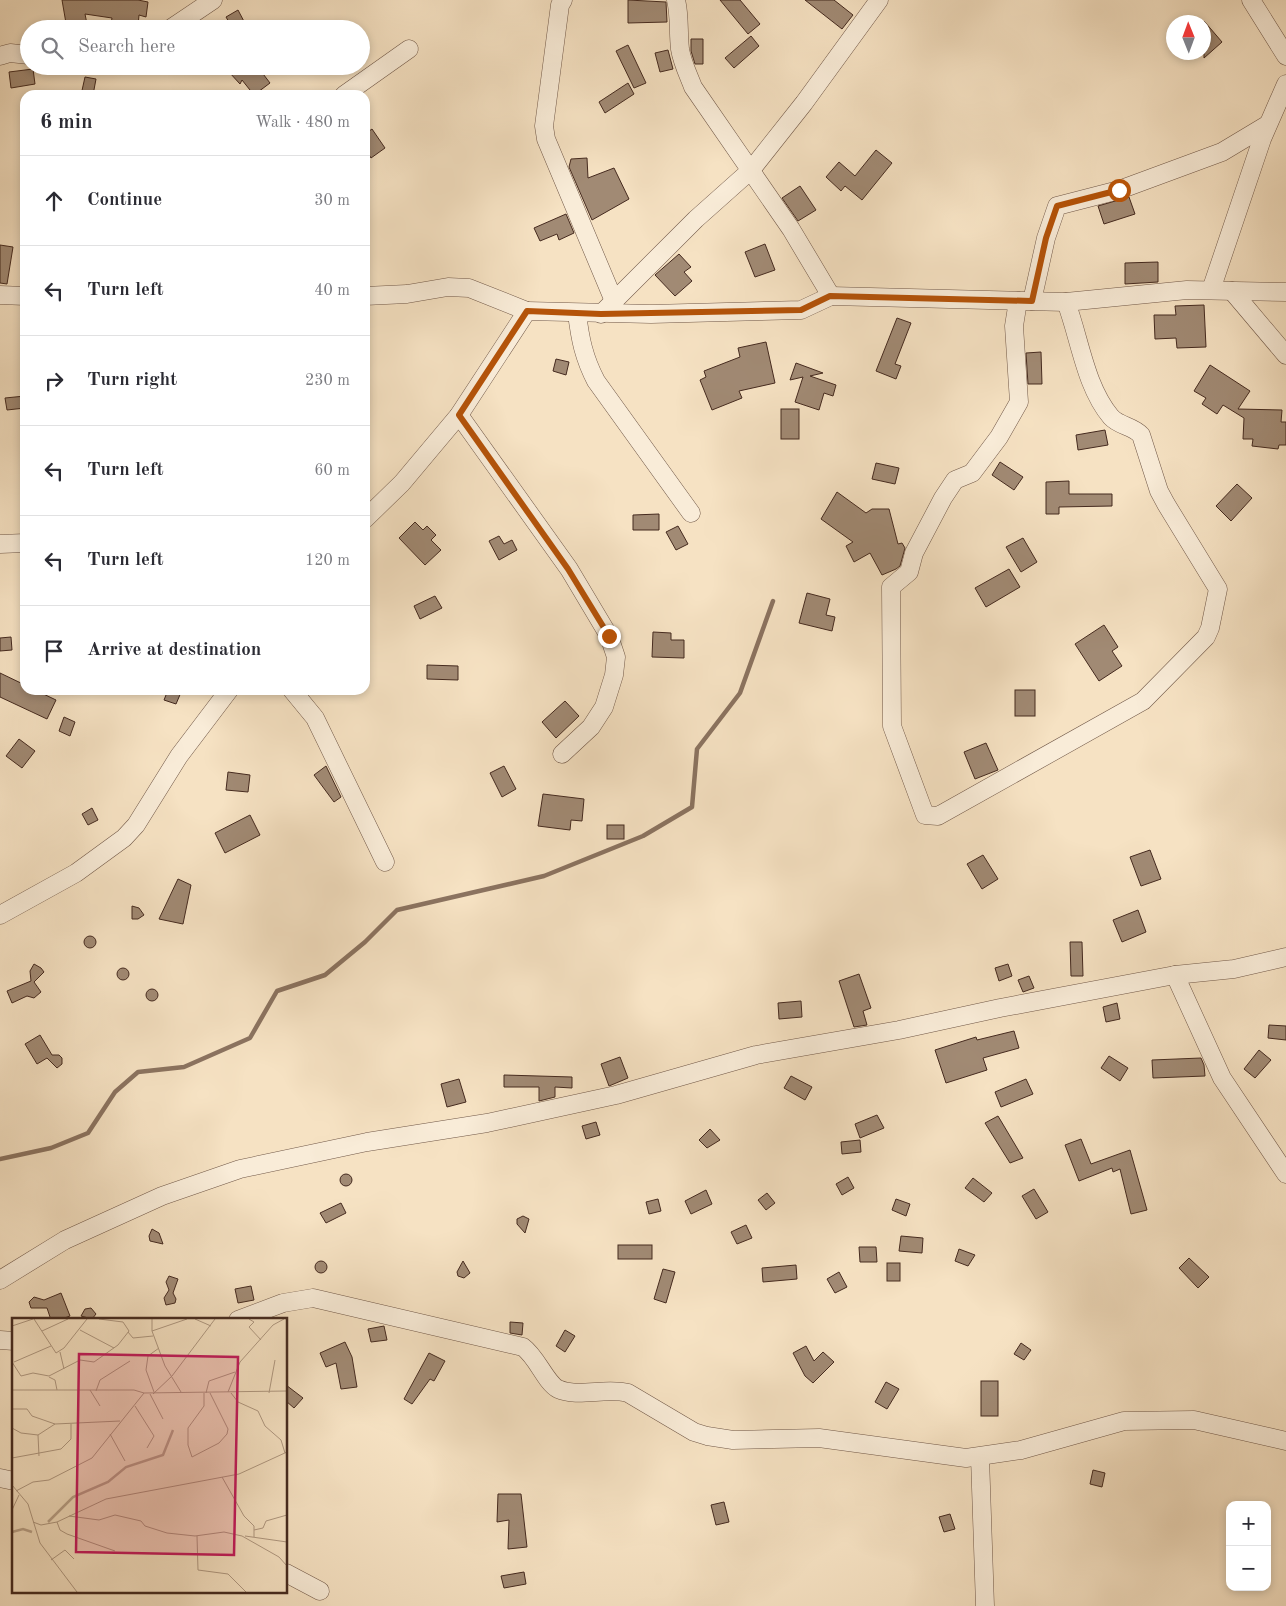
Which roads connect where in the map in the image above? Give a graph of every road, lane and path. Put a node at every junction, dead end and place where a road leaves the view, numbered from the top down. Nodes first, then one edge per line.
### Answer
1 (213, 0) edge
2 (563, 0) edge
3 (676, 0) edge
4 (879, 0) edge
5 (1251, 0) edge
6 (183, 20) edge
7 (409, 49) dead end
8 (20, 54) edge
9 (0, 56) edge
10 (1286, 56) edge
11 (1286, 84) edge
12 (351, 90) edge
13 (1267, 125) junction
14 (751, 170) junction
15 (1211, 290) junction
16 (1232, 291) junction
17 (1286, 292) edge
18 (0, 295) edge
19 (20, 296) edge
20 (370, 296) edge
21 (830, 296) junction
22 (614, 301) junction
23 (1025, 301) junction
24 (1066, 302) junction
25 (527, 311) junction
26 (577, 313) junction
27 (601, 314) junction
28 (1286, 355) edge
29 (459, 415) junction
30 (691, 513) dead end
31 (370, 514) edge
32 (20, 543) edge
33 (0, 544) edge
34 (225, 695) edge
35 (296, 695) edge
36 (562, 754) dead end
37 (385, 862) dead end
38 (0, 915) edge
39 (1286, 957) edge
40 (1175, 975) junction
41 (1286, 1174) edge
42 (0, 1280) edge
43 (243, 1318) edge
44 (1286, 1441) edge
45 (980, 1457) junction
46 (288, 1575) edge
47 (320, 1591) dead end
48 (985, 1606) edge

1 - 6 street
2 - 22 street
3 - 14 street
4 - 14 street
5 - 10 street
7 - 12 street
8 - 9 street
11 - 13 street
13 - 15 street
13 - 23 street
14 - 21 street
14 - 22 street
15 - 16 street
15 - 24 street
16 - 17 street
16 - 28 street
18 - 19 street
20 - 25 street
21 - 23 street
21 - 27 street
22 - 27 street
23 - 24 street
23 - 24 street
25 - 26 street
25 - 29 street
26 - 27 street
26 - 30 street
29 - 31 street
29 - 36 street
32 - 33 street
34 - 38 street
35 - 37 street
39 - 40 street
40 - 41 street
40 - 42 street
43 - 45 street
44 - 45 street
45 - 48 street
46 - 47 street

